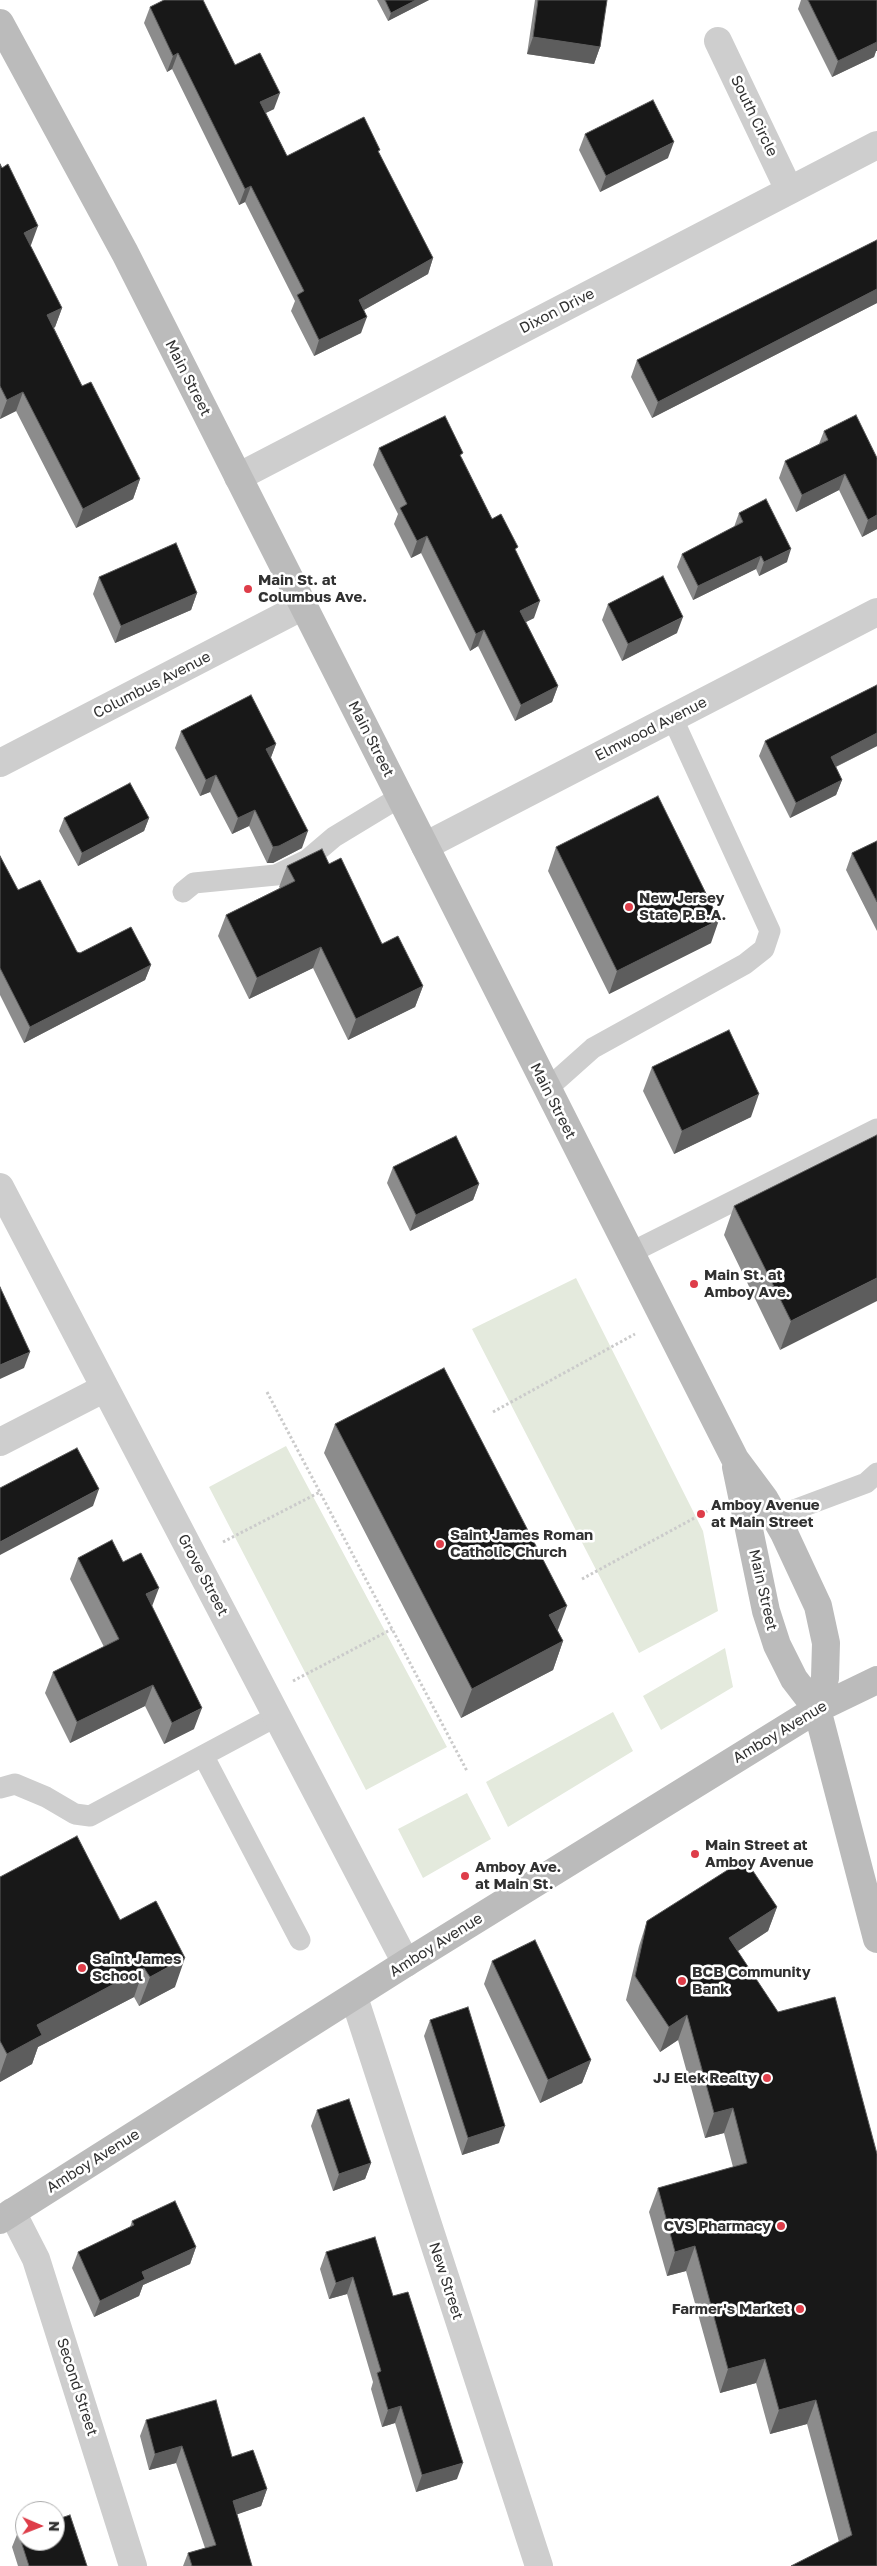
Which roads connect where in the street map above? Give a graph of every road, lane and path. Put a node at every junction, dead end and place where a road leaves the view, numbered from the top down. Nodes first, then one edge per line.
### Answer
1 (0, 23) edge
2 (718, 41) dead end
3 (877, 144) edge
4 (790, 190) junction
5 (238, 477) junction
6 (303, 606) junction
7 (877, 612) edge
8 (672, 717) junction
9 (0, 763) edge
10 (400, 797) junction
11 (425, 846) junction
12 (183, 892) dead end
13 (547, 1089) junction
14 (877, 1129) edge
15 (0, 1188) edge
16 (630, 1253) junction
17 (664, 1319) junction
18 (105, 1388) junction
19 (267, 1392) dead end
20 (493, 1412) dead end
21 (0, 1442) edge
22 (735, 1459) junction
23 (877, 1473) edge
24 (320, 1492) junction
25 (742, 1493) junction
26 (775, 1517) junction
27 (194, 1558) junction
28 (582, 1579) dead end
29 (392, 1629) junction
30 (877, 1680) edge
31 (272, 1706) junction
32 (818, 1709) junction
33 (204, 1757) junction
34 (467, 1771) dead end
35 (0, 1788) edge
36 (877, 1939) edge
37 (300, 1940) dead end
38 (406, 1963) junction
39 (354, 1997) junction
40 (4, 2214) edge
41 (133, 2566) edge
42 (539, 2566) edge

1 - 5 main road, Main Street
2 - 4 street, South Circle
3 - 4 street, Dixon Drive
4 - 5 street, Dixon Drive
5 - 6 main road, Main Street
6 - 9 street, Columbus Avenue
6 - 10 main road, Main Street
7 - 8 street, Elmwood Avenue
8 - 11 street, Elmwood Avenue
8 - 13 lane
10 - 11 main road, Main Street
10 - 12 lane
11 - 13 main road, Main Street
13 - 16 main road, Main Street
14 - 16 lane
15 - 18 street, Grove Street
16 - 17 main road, Main Street
17 - 20 path
17 - 22 main road, Main Street
18 - 21 street
18 - 27 street, Grove Street
19 - 24 path
22 - 25 main road, Main Street
22 - 26 main road, Main Street
23 - 26 lane
24 - 27 path
24 - 29 path
25 - 28 path
25 - 32 main road, Main Street
26 - 32 main road, Main Street
27 - 31 street, Grove Street
29 - 31 path
29 - 34 path
30 - 32 main road, Amboy Avenue
31 - 33 lane
31 - 38 street, Grove Street
32 - 36 main road, Main Street
32 - 38 main road, Amboy Avenue
33 - 35 lane
33 - 37 lane
38 - 39 main road, Amboy Avenue
39 - 40 main road, Amboy Avenue
39 - 42 street, New Street
40 - 41 street, Second Street

